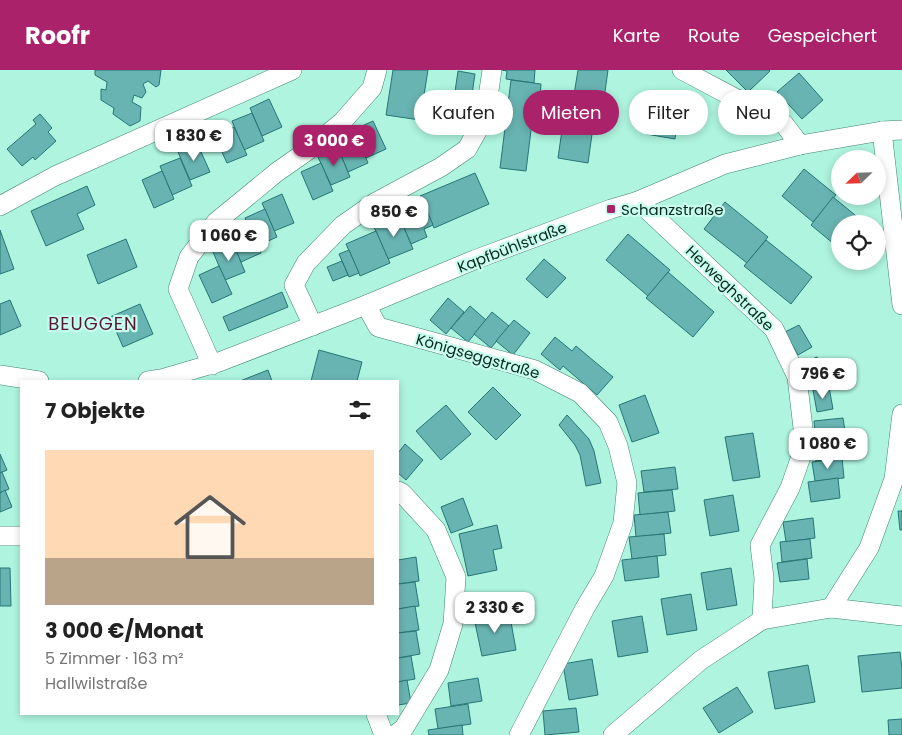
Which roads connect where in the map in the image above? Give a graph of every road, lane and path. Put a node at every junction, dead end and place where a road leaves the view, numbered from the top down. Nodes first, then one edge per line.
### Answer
1 (292, 70) edge
2 (377, 70) edge
3 (492, 70) edge
4 (682, 70) edge
5 (902, 130) edge
6 (882, 131) junction
7 (800, 145) junction
8 (638, 201) junction
9 (0, 206) edge
10 (366, 305) junction
11 (902, 305) edge
12 (313, 326) junction
13 (212, 365) junction
14 (0, 375) edge
15 (32, 380) edge
16 (154, 380) edge
17 (902, 414) edge
18 (399, 491) edge
19 (0, 536) edge
20 (20, 536) edge
21 (831, 608) junction
22 (902, 616) edge
23 (762, 620) junction
24 (376, 715) edge
25 (384, 735) edge
26 (395, 735) edge
27 (519, 735) edge
28 (613, 735) edge

1 - 9 street
2 - 13 street
3 - 12 street
4 - 7 street
5 - 6 street, Kapfbühlstraße
6 - 7 street, Kapfbühlstraße
6 - 11 street
7 - 8 street, Kapfbühlstraße
8 - 10 street, Kapfbühlstraße
8 - 23 street, Herweghstraße
10 - 12 street, Kapfbühlstraße
10 - 27 street, Königseggstraße
12 - 13 street, Kapfbühlstraße
13 - 16 street, Kapfbühlstraße
14 - 15 street
17 - 21 street
18 - 26 street
19 - 20 street
21 - 22 street
21 - 23 street
23 - 28 street
24 - 25 street

